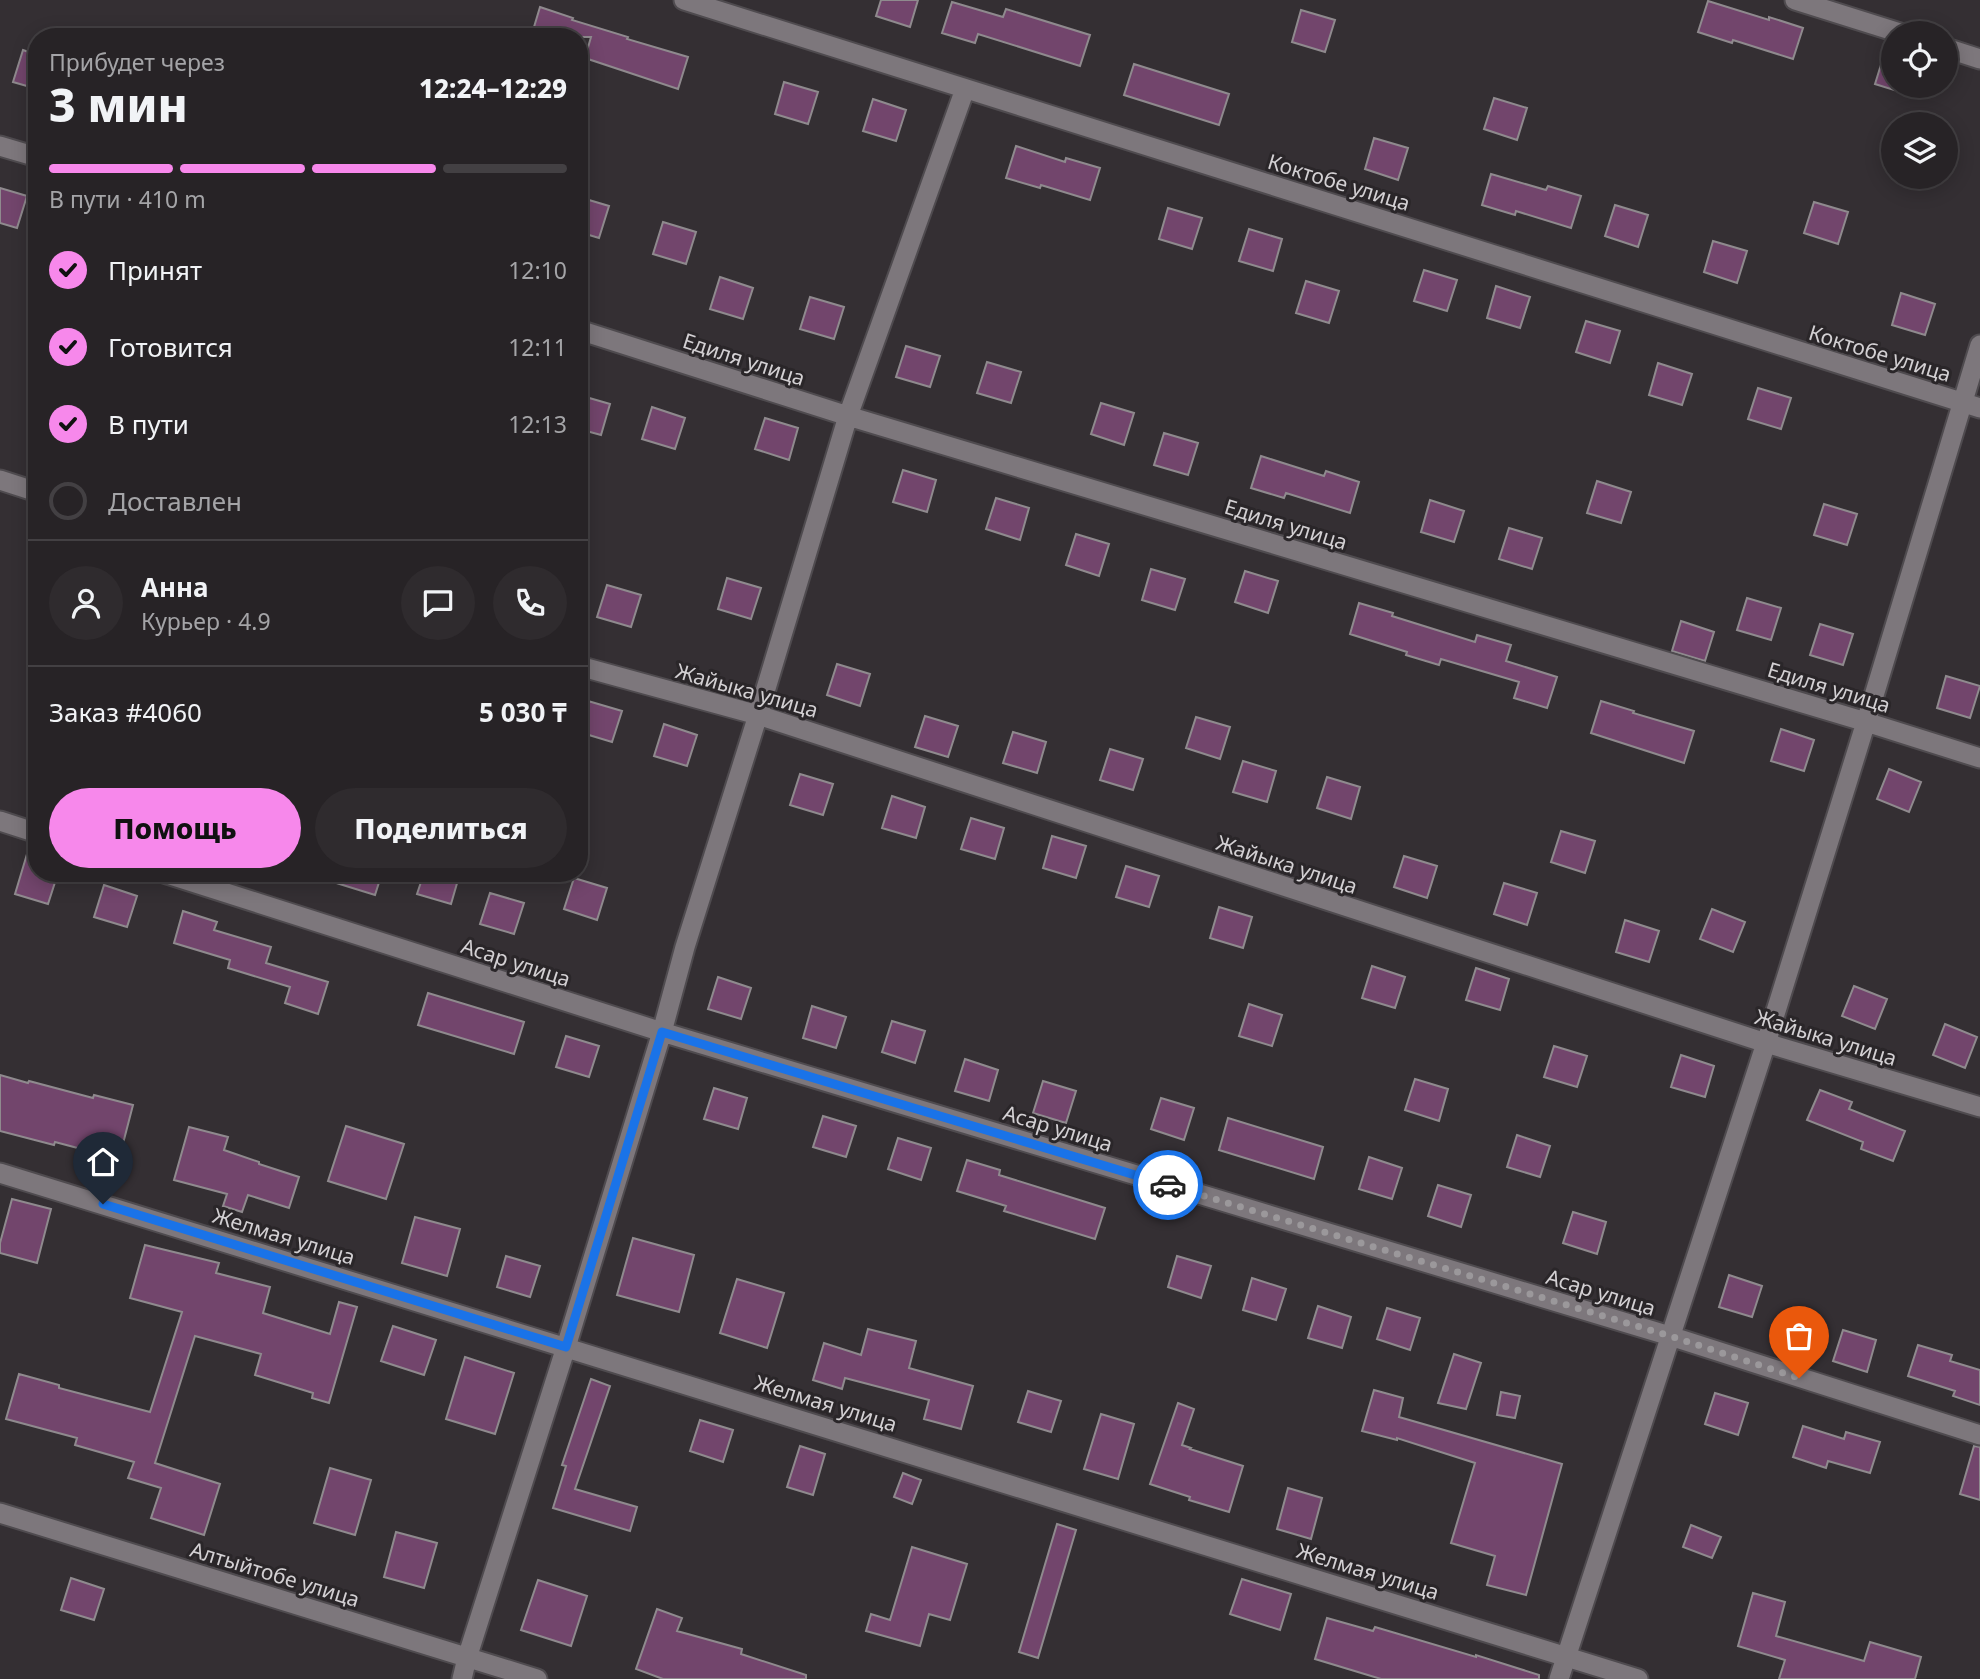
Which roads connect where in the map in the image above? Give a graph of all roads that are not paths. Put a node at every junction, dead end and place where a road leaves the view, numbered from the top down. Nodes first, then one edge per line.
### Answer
1 (684, 0) edge
2 (1795, 0) edge
3 (1881, 27) edge
4 (1958, 52) edge
5 (1980, 59) edge
6 (965, 89) junction
7 (0, 146) edge
8 (28, 155) edge
9 (588, 333) edge
10 (1980, 345) edge
11 (1971, 405) edge
12 (848, 416) junction
13 (0, 480) edge
14 (28, 489) edge
15 (588, 668) edge
16 (758, 715) junction
17 (1866, 722) junction
18 (1980, 758) edge
19 (0, 821) edge
20 (28, 830) edge
21 (192, 882) edge
22 (662, 1032) junction
23 (1766, 1044) junction
24 (1980, 1107) edge
25 (0, 1173) edge
26 (1670, 1336) junction
27 (566, 1347) junction
28 (1980, 1435) edge
29 (0, 1513) edge
30 (1567, 1656) junction
31 (467, 1658) junction
32 (462, 1679) edge
33 (537, 1679) edge
34 (1559, 1679) edge
35 (1638, 1679) edge

1 - 6 street, Коктобе улица
2 - 3 street
4 - 5 street
6 - 11 street, Коктобе улица
6 - 12 street
7 - 8 street
9 - 12 street, Едиля улица
10 - 11 street
11 - 17 street
12 - 16 street
12 - 17 street, Едиля улица
13 - 14 street
15 - 16 street, Жайыка улица
16 - 22 street
16 - 23 street, Жайыка улица
17 - 18 street, Едиля улица
17 - 23 street
19 - 20 street
21 - 22 street, Асар улица
22 - 26 street, Асар улица
22 - 27 street
23 - 24 street, Жайыка улица
23 - 26 street
25 - 27 street, Желмая улица
26 - 28 street, Асар улица
26 - 30 street
27 - 30 street, Желмая улица
27 - 31 street
29 - 31 street, Алтыйтобе улица
30 - 34 street
30 - 35 street, Желмая улица
31 - 32 street
31 - 33 street, Алтыйтобе улица

